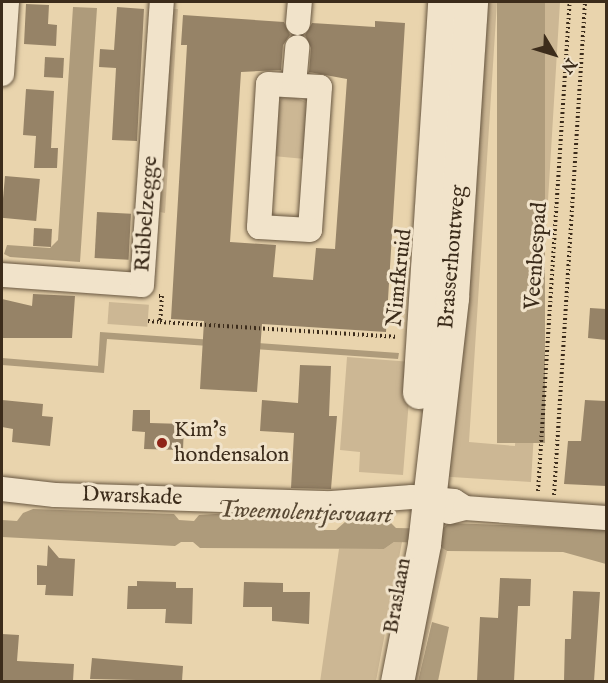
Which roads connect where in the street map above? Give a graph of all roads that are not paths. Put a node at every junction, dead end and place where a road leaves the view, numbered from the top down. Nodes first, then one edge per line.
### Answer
1 (7, 2) edge
2 (162, 2) edge
3 (459, 2) edge
4 (297, 47) dead end
5 (2, 74) edge
6 (294, 86) junction
7 (2, 275) edge
8 (2, 489) edge
9 (606, 518) edge
10 (418, 520) junction
11 (382, 681) edge
12 (397, 681) edge

1 - 5 street
2 - 7 street, Ribbelzegge
3 - 10 main road, Brasserhoutweg
4 - 6 street
6 - 6 street
8 - 10 street, Dwarskade
9 - 10 street, Dwarskade
10 - 11 main road, Braslaan
10 - 12 main road, Braslaan

